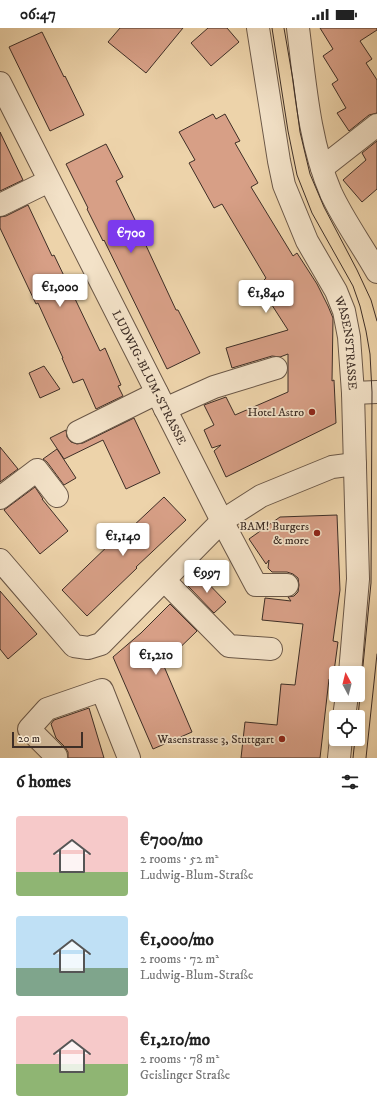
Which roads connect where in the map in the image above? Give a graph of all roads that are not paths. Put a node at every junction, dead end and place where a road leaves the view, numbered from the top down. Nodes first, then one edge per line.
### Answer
1 (258, 28) edge
2 (298, 28) edge
3 (0, 84) edge
4 (377, 125) edge
5 (322, 168) junction
6 (50, 181) junction
7 (0, 205) edge
8 (377, 272) edge
9 (276, 368) dead end
10 (377, 392) edge
11 (353, 393) junction
12 (161, 401) junction
13 (78, 432) dead end
14 (355, 464) junction
15 (57, 496) dead end
16 (0, 498) edge
17 (222, 521) junction
18 (0, 560) edge
19 (164, 580) junction
20 (287, 585) dead end
21 (271, 649) dead end
22 (351, 666) edge
23 (340, 746) edge
24 (56, 756) dead end
25 (129, 758) edge
26 (339, 758) edge

1 - 11 street, WASENSTRASSE
2 - 5 street
3 - 6 street, LUDWIG-BLUM-STRASSE
4 - 5 street
5 - 8 street
6 - 7 street
6 - 12 street, LUDWIG-BLUM-STRASSE
9 - 12 street
10 - 11 street
11 - 14 street, WASENSTRASSE
12 - 13 street
12 - 17 street, LUDWIG-BLUM-STRASSE
14 - 17 street
14 - 22 street, WASENSTRASSE
15 - 16 street
17 - 19 street
17 - 20 street, LUDWIG-BLUM-STRASSE
18 - 19 street
19 - 21 street
23 - 26 street
24 - 25 street

